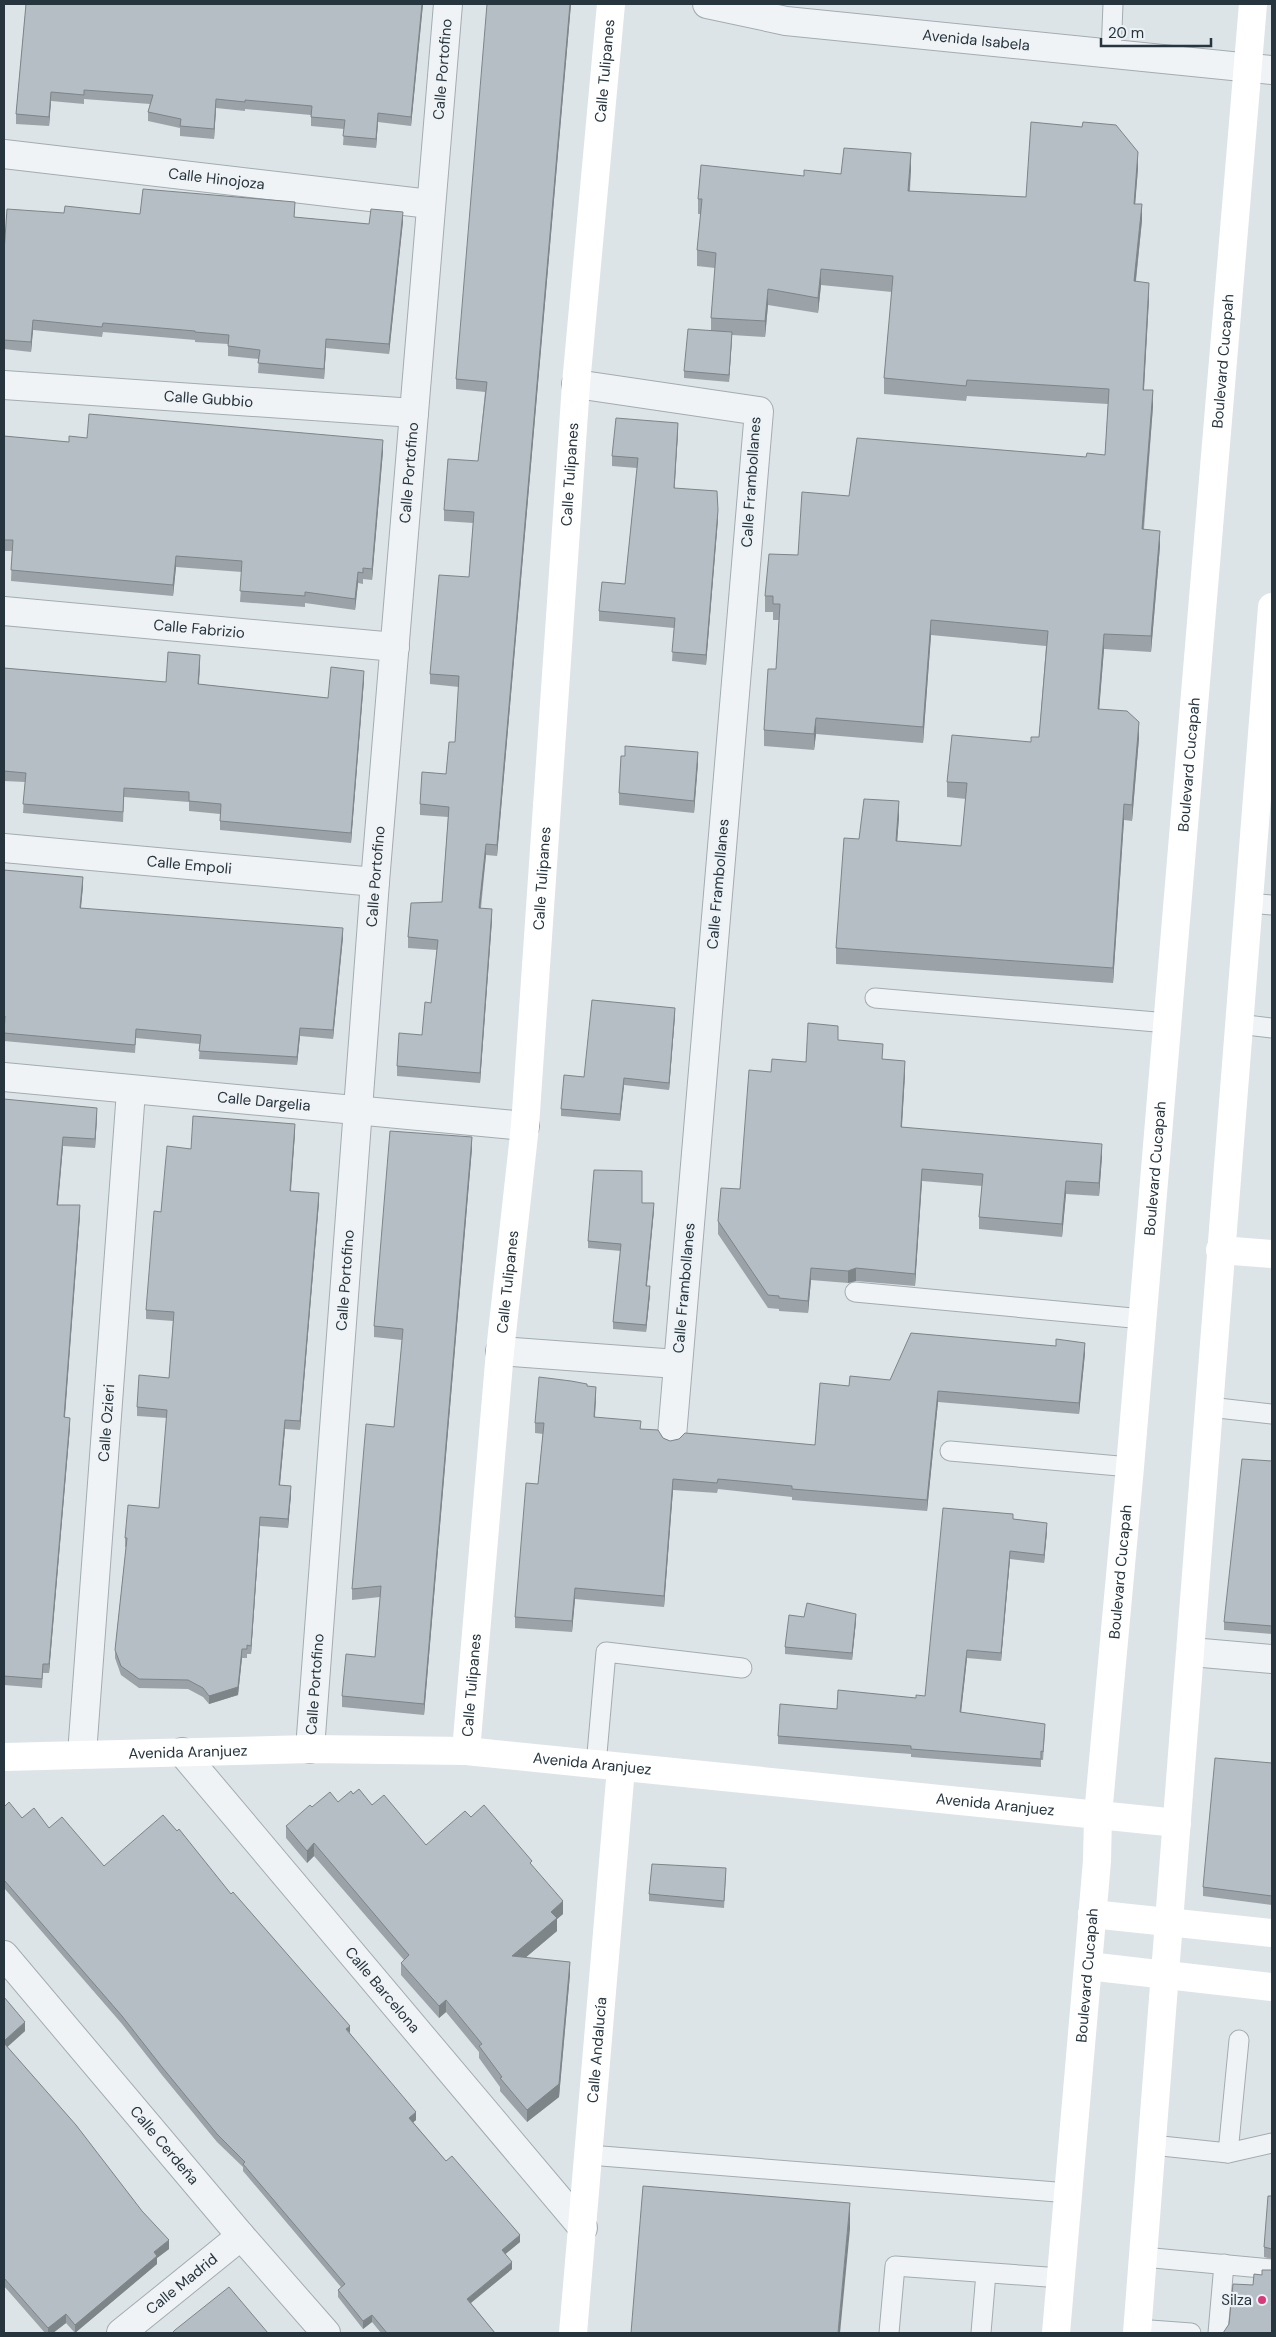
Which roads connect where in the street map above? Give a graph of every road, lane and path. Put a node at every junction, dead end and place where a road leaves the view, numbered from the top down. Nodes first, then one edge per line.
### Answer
1 (448, 4) edge
2 (611, 4) edge
3 (707, 4) edge
4 (1113, 4) edge
5 (1253, 4) edge
6 (787, 12) edge
7 (1112, 54) junction
8 (1260, 69) edge
9 (4, 154) edge
10 (430, 204) junction
11 (4, 384) edge
12 (576, 384) junction
13 (414, 413) junction
14 (1272, 607) edge
15 (4, 611) edge
16 (395, 647) junction
17 (1265, 793) edge
18 (4, 848) edge
19 (375, 882) junction
20 (1260, 904) edge
21 (875, 998) dead end
22 (1168, 1023) junction
23 (1238, 1024) junction
24 (1272, 1028) edge
25 (4, 1077) edge
26 (131, 1090) junction
27 (358, 1111) junction
28 (525, 1126) junction
29 (1220, 1250) junction
30 (1272, 1254) edge
31 (855, 1292) dead end
32 (1143, 1320) junction
33 (500, 1351) junction
34 (677, 1364) junction
35 (1209, 1407) junction
36 (1272, 1414) edge
37 (672, 1436) dead end
38 (950, 1451) dead end
39 (1130, 1466) junction
40 (1191, 1652) junction
41 (1272, 1659) edge
42 (742, 1668) dead end
43 (310, 1749) junction
44 (466, 1751) junction
45 (182, 1752) junction
46 (82, 1754) junction
47 (4, 1757) edge
48 (609, 1766) junction
49 (1098, 1815) junction
50 (1177, 1822) junction
51 (1092, 1914) junction
52 (1170, 1923) junction
53 (1272, 1933) edge
54 (4, 1955) edge
55 (1088, 1966) junction
56 (1165, 1974) junction
57 (1272, 1987) edge
58 (1239, 2040) dead end
59 (1272, 2142) edge
60 (1152, 2145) junction
61 (1228, 2153) junction
62 (589, 2155) junction
63 (1068, 2193) junction
64 (583, 2228) junction
65 (241, 2236) junction
66 (1143, 2257) junction
67 (1224, 2264) junction
68 (1272, 2269) edge
69 (986, 2273) junction
70 (1061, 2278) junction
71 (1137, 2331) edge
72 (121, 2333) edge
73 (326, 2333) edge
74 (573, 2333) edge
75 (889, 2333) edge
76 (981, 2333) edge
77 (1056, 2333) edge
78 (1191, 2333) edge
79 (1218, 2333) edge

1 - 10 street, Calle Portofino
2 - 12 main road, Calle Tulipanes
3 - 6 street, Avenida Isabela
4 - 7 lane
5 - 8 main road, Boulevard Cucapah
6 - 7 street, Avenida Isabela
7 - 8 street, Avenida Isabela
8 - 22 main road, Boulevard Cucapah
9 - 10 street, Calle Hinojoza
10 - 13 street, Calle Portofino
11 - 13 street, Calle Gubbio
12 - 28 main road, Calle Tulipanes
12 - 34 street, Calle Frambollanes
13 - 16 street, Calle Portofino
14 - 17 main road
15 - 16 street, Calle Fabrizio
16 - 19 street, Calle Portofino
17 - 20 main road
18 - 19 street, Calle Empoli
19 - 27 street, Calle Portofino
20 - 23 main road
21 - 22 lane
22 - 32 main road, Boulevard Cucapah
23 - 24 lane
23 - 29 main road
25 - 26 street, Calle Dargelia
26 - 27 street, Calle Dargelia
26 - 46 street, Calle Ozieri
27 - 28 street, Calle Dargelia
27 - 43 street, Calle Portofino
28 - 33 main road, Calle Tulipanes
29 - 30 main road
29 - 35 main road
31 - 32 lane
32 - 39 main road, Boulevard Cucapah
33 - 34 street, Calle Frambollanes
33 - 44 main road, Calle Tulipanes
34 - 37 street
35 - 36 lane
35 - 40 main road
38 - 39 lane
39 - 49 main road, Boulevard Cucapah
40 - 41 street
40 - 50 main road
42 - 48 lane
43 - 44 main road, Avenida Aranjuez
43 - 45 main road, Avenida Aranjuez
44 - 48 main road, Avenida Aranjuez
45 - 46 main road, Avenida Aranjuez
45 - 64 street, Calle Barcelona
46 - 47 main road, Avenida Aranjuez
48 - 49 main road, Avenida Aranjuez
48 - 62 main road, Calle Andalucía
49 - 50 main road, Avenida Aranjuez
49 - 51 main road, Boulevard Cucapah
50 - 52 main road
51 - 52 main road
51 - 55 main road, Boulevard Cucapah
52 - 53 main road
52 - 56 main road
54 - 65 street, Calle Cerdeña
55 - 56 main road
55 - 63 main road, Boulevard Cucapah
56 - 57 main road
56 - 60 main road
58 - 61 lane
59 - 61 lane
60 - 61 lane
60 - 66 main road
62 - 63 lane
62 - 64 main road, Calle Andalucía
63 - 70 main road, Boulevard Cucapah
64 - 74 main road, Calle Andalucía
65 - 72 street, Calle Madrid
65 - 73 street, Calle Cerdeña
66 - 67 lane
66 - 71 main road
67 - 68 lane
67 - 79 lane
69 - 70 lane
69 - 75 lane
69 - 76 lane
70 - 77 main road, Boulevard Cucapah
71 - 78 lane

